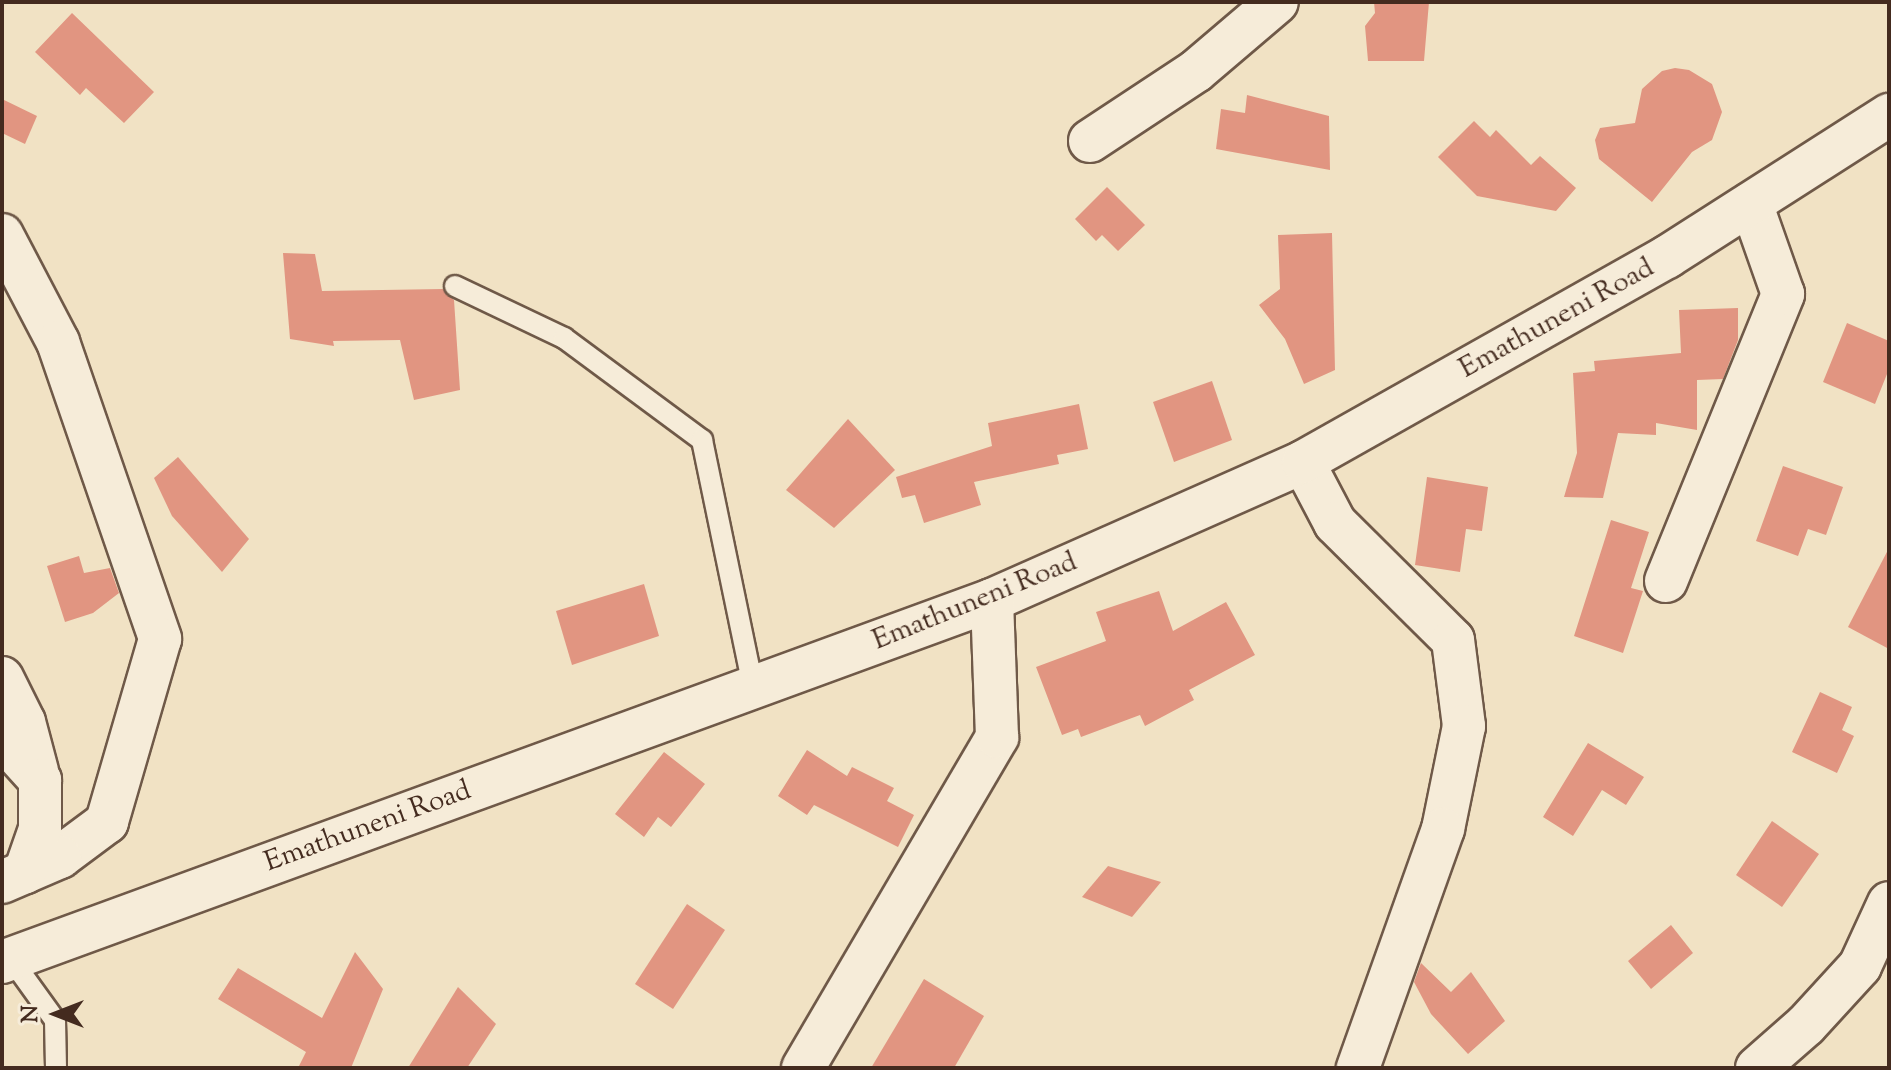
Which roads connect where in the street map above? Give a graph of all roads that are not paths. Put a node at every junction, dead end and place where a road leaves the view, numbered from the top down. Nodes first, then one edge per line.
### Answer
1 (1277, 2) edge
2 (1889, 115) edge
3 (1090, 141) dead end
4 (1751, 203) junction
5 (2, 235) edge
6 (455, 286) dead end
7 (1303, 462) junction
8 (1666, 581) dead end
9 (992, 600) junction
10 (2, 678) edge
11 (753, 686) junction
12 (2, 738) edge
13 (40, 780) junction
14 (13, 877) edge
15 (1889, 903) edge
16 (7, 960) edge
17 (56, 1068) edge
18 (803, 1068) edge
19 (1358, 1068) edge
20 (1757, 1068) edge

1 - 3 street
2 - 4 street, Emathuneni Road
4 - 7 street, Emathuneni Road
4 - 8 street
5 - 14 street
6 - 11 lane
7 - 9 street, Emathuneni Road
7 - 19 street
9 - 11 street, Emathuneni Road
9 - 18 street
10 - 13 street
11 - 16 street, Emathuneni Road
12 - 13 street
13 - 14 street
15 - 20 street
16 - 17 lane

